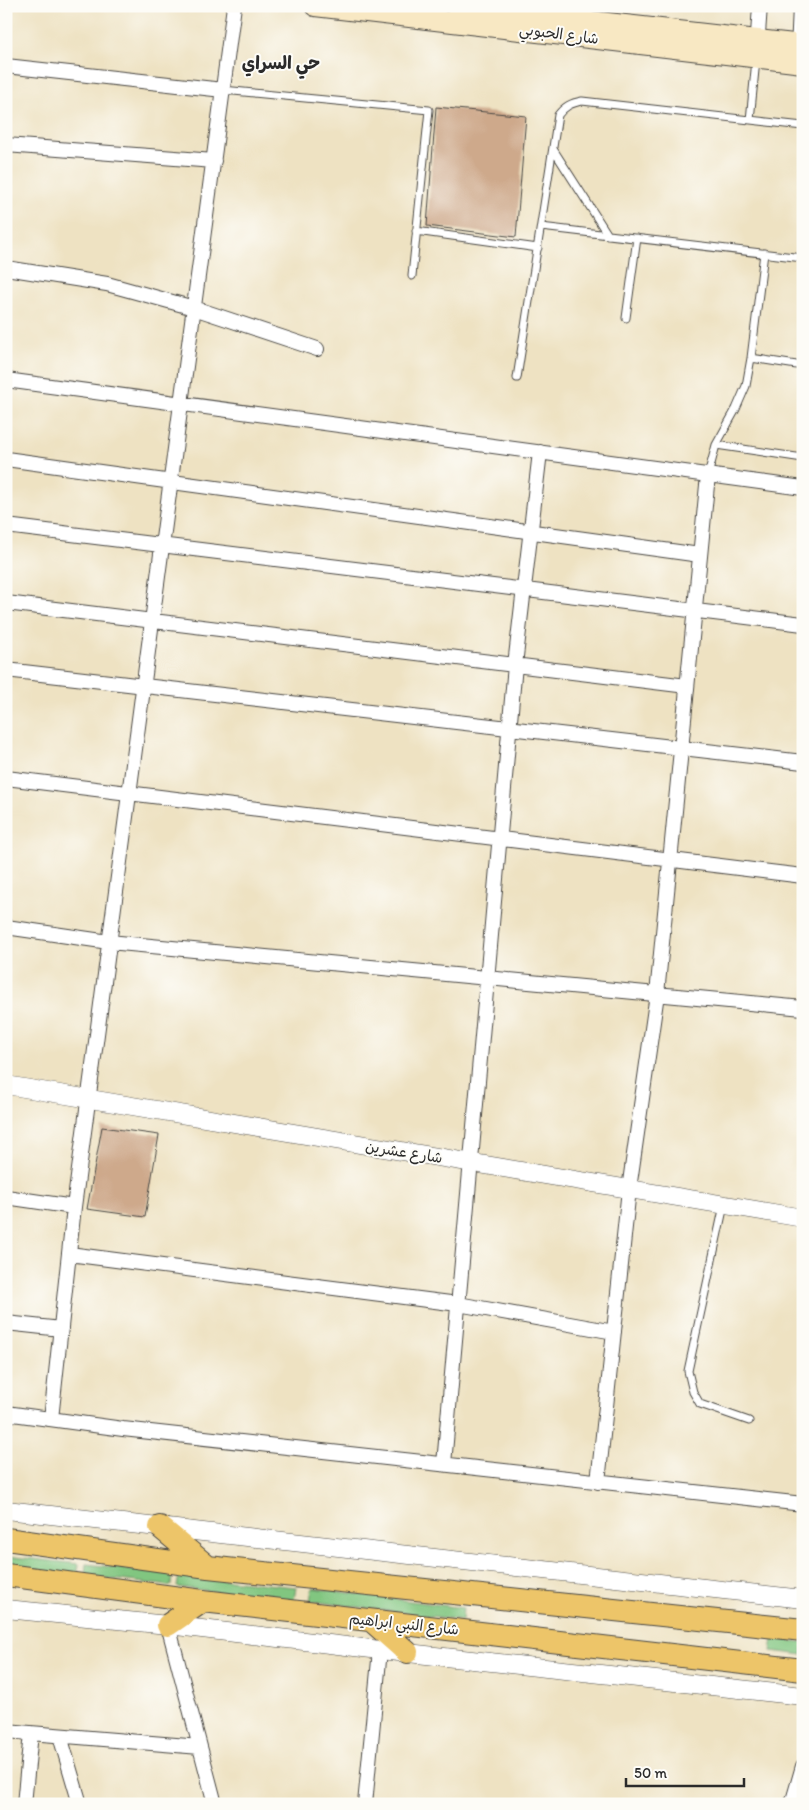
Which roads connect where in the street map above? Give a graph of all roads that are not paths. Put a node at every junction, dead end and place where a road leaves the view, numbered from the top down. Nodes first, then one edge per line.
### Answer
1 (234, 6) edge
2 (316, 6) edge
3 (456, 6) edge
4 (760, 6) edge
5 (800, 6) edge
6 (757, 49) junction
7 (800, 54) edge
8 (6, 66) edge
9 (223, 90) junction
10 (750, 120) junction
11 (803, 126) edge
12 (6, 145) edge
13 (553, 149) junction
14 (214, 161) junction
15 (541, 227) junction
16 (416, 231) junction
17 (608, 235) junction
18 (637, 238) junction
19 (538, 248) junction
20 (764, 253) junction
21 (803, 258) edge
22 (6, 268) edge
23 (412, 276) dead end
24 (194, 308) junction
25 (626, 318) dead end
26 (317, 349) dead end
27 (752, 358) junction
28 (803, 366) edge
29 (517, 378) dead end
30 (6, 380) edge
31 (181, 404) junction
32 (716, 445) junction
33 (540, 452) junction
34 (803, 458) edge
35 (6, 459) edge
36 (708, 475) junction
37 (171, 482) junction
38 (803, 488) edge
39 (6, 526) edge
40 (530, 531) junction
41 (162, 545) junction
42 (700, 555) junction
43 (523, 590) junction
44 (6, 603) edge
45 (694, 611) junction
46 (151, 620) junction
47 (803, 624) edge
48 (515, 665) junction
49 (6, 670) edge
50 (143, 686) junction
51 (687, 686) junction
52 (510, 728) junction
53 (681, 748) junction
54 (803, 762) edge
55 (6, 778) edge
56 (129, 793) junction
57 (501, 839) junction
58 (670, 860) junction
59 (803, 876) edge
60 (6, 926) edge
61 (110, 942) junction
62 (486, 978) junction
63 (657, 994) junction
64 (803, 1008) edge
65 (6, 1085) edge
66 (88, 1099) junction
67 (472, 1163) junction
68 (629, 1189) junction
69 (6, 1197) edge
70 (724, 1204) junction
71 (74, 1207) junction
72 (803, 1218) edge
73 (69, 1254) junction
74 (458, 1304) junction
75 (6, 1323) edge
76 (61, 1330) junction
77 (614, 1332) junction
78 (6, 1413) edge
79 (51, 1420) junction
80 (749, 1421) dead end
81 (444, 1464) junction
82 (598, 1482) junction
83 (803, 1504) edge
84 (6, 1510) edge
85 (160, 1527) junction
86 (6, 1539) edge
87 (208, 1567) junction
88 (6, 1575) edge
89 (803, 1599) edge
90 (203, 1602) junction
91 (6, 1609) edge
92 (625, 1611) junction
93 (372, 1621) junction
94 (168, 1625) junction
95 (803, 1630) edge
96 (622, 1648) junction
97 (380, 1650) junction
98 (407, 1652) junction
99 (803, 1670) edge
100 (803, 1696) edge
101 (6, 1731) edge
102 (31, 1733) junction
103 (60, 1736) junction
104 (200, 1747) junction
105 (803, 1766) edge
106 (24, 1804) edge
107 (80, 1804) edge
108 (215, 1804) edge
109 (365, 1804) edge
110 (792, 1804) edge

1 - 9 street
2 - 6 main road, شارع الحبوبي
3 - 6 main road, شارع الحبوبي
4 - 6 street
5 - 7 street
6 - 7 main road, شارع الحبوبي
6 - 10 lane
8 - 9 street
9 - 14 street
9 - 16 lane
10 - 11 lane
10 - 13 lane
12 - 14 street
13 - 15 lane
13 - 17 lane
14 - 24 street
15 - 17 lane
15 - 19 lane
16 - 19 lane
16 - 23 lane
17 - 18 lane
18 - 20 lane
18 - 25 lane
19 - 29 lane
20 - 21 lane
20 - 27 lane
22 - 24 street
24 - 26 street
24 - 31 street
27 - 28 lane
27 - 32 lane
30 - 31 street
31 - 33 street
31 - 37 street
32 - 34 lane
32 - 36 lane
33 - 36 street
33 - 40 street
35 - 37 street
36 - 38 street
36 - 42 street
37 - 40 street
37 - 41 street
39 - 41 street
40 - 42 street
40 - 43 street
41 - 43 street
41 - 46 street
42 - 45 street
43 - 45 street
43 - 48 street
44 - 46 street
45 - 47 street
45 - 51 street
46 - 48 street
46 - 50 street
48 - 51 street
48 - 52 street
49 - 50 street
50 - 52 street
50 - 56 street
51 - 53 street
52 - 53 street
52 - 57 street
53 - 54 street
53 - 58 street
55 - 56 street
56 - 57 street
56 - 61 street
57 - 58 street
57 - 62 street
58 - 59 street
58 - 63 street
60 - 61 street
61 - 62 street
61 - 66 street
62 - 63 street
62 - 67 street
63 - 64 street
63 - 68 street
65 - 66 street, شارع عشرين
66 - 67 street, شارع عشرين
66 - 71 street
67 - 68 street, شارع عشرين
67 - 74 street
68 - 70 street, شارع عشرين
68 - 77 street
69 - 71 street
70 - 72 street, شارع عشرين
70 - 80 lane
71 - 73 street
73 - 74 street
73 - 76 street
74 - 77 street
74 - 81 street
75 - 76 street
76 - 79 street
77 - 82 street
78 - 79 street
79 - 81 street
81 - 82 street
82 - 83 street
84 - 85 street
85 - 87 main road
85 - 89 street
86 - 87 main road
87 - 92 main road
88 - 90 main road, شارع النبي ابراهيم
90 - 93 main road, شارع النبي ابراهيم
90 - 94 main road
91 - 94 street
92 - 95 main road
92 - 96 main road
93 - 96 main road, شارع النبي ابراهيم
93 - 98 main road
94 - 97 street
94 - 104 street
96 - 99 main road, شارع النبي ابراهيم
97 - 98 street
97 - 109 street
98 - 100 street
101 - 102 street
102 - 103 street
102 - 106 street
103 - 104 street
103 - 107 street
104 - 108 street
105 - 110 street

